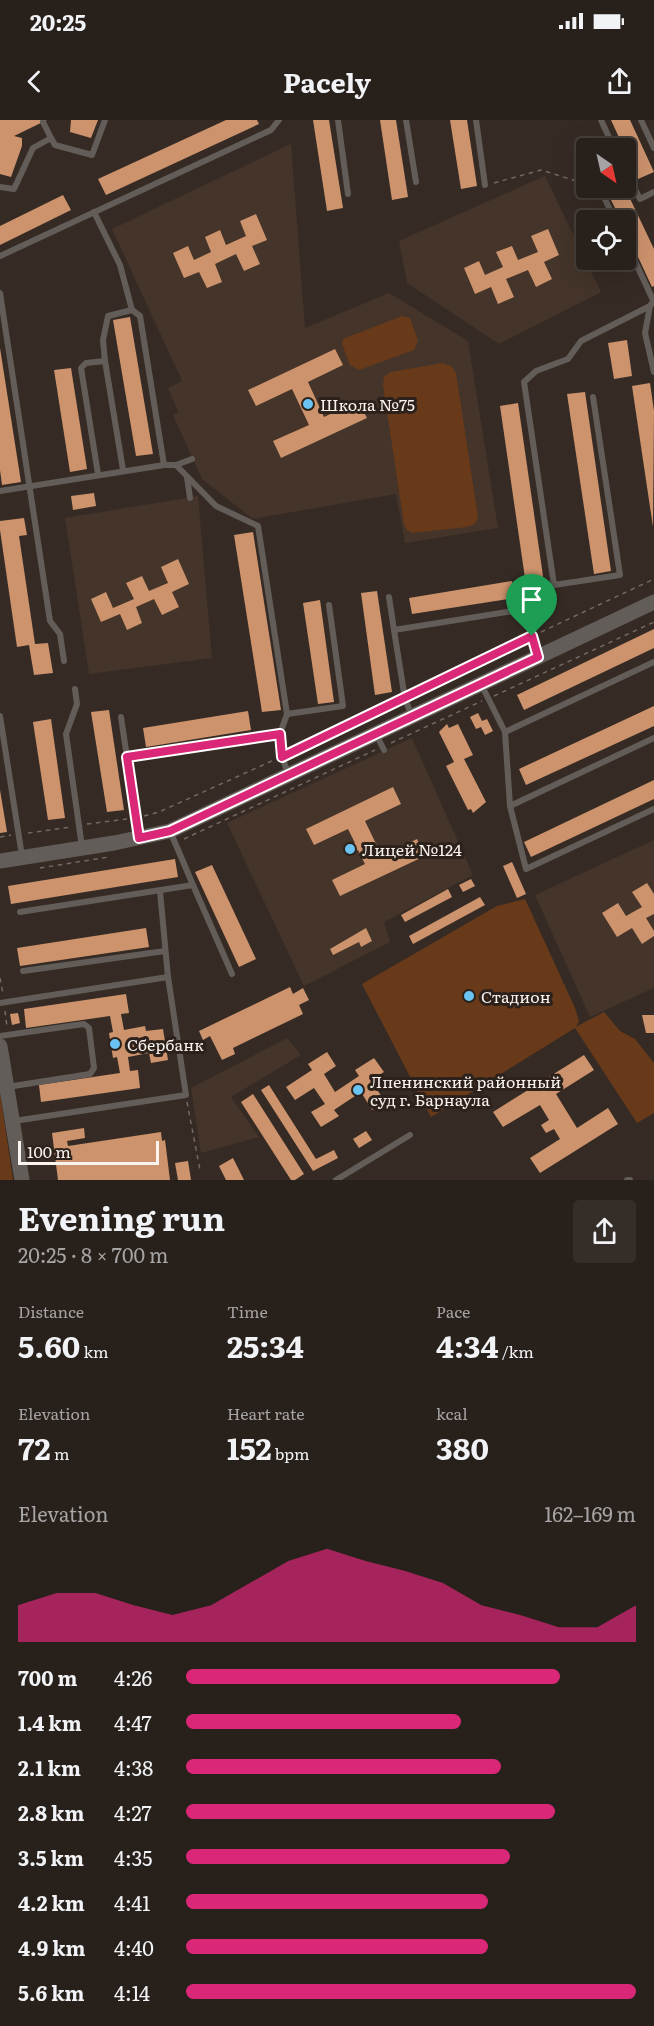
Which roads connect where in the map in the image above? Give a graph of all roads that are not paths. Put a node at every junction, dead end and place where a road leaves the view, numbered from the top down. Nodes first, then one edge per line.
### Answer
1 (105, 120) edge
2 (279, 120) edge
3 (338, 120) edge
4 (406, 120) edge
5 (476, 120) edge
6 (601, 120) edge
7 (641, 120) edge
8 (43, 122) dead end
9 (51, 138) junction
10 (609, 138) edge
11 (654, 148) edge
12 (416, 182) dead end
13 (485, 185) road end
14 (0, 187) edge
15 (636, 192) edge
16 (654, 192) edge
17 (348, 194) dead end
18 (94, 212) junction
19 (0, 256) edge
20 (636, 265) edge
21 (0, 293) edge
22 (652, 302) edge
23 (132, 310) junction
24 (105, 361) junction
25 (654, 372) edge
26 (593, 397) dead end
27 (192, 459) dead end
28 (164, 465) junction
29 (176, 465) junction
30 (123, 470) junction
31 (98, 474) junction
32 (187, 477) junction
33 (30, 485) junction
34 (0, 491) edge
35 (190, 498) dead end
36 (554, 585) junction
37 (389, 597) dead end
38 (654, 602) edge
39 (329, 605) dead end
40 (526, 609) junction
41 (394, 630) junction
42 (538, 657) junction
43 (64, 661) dead end
44 (654, 662) edge
45 (481, 683) junction
46 (75, 689) dead end
47 (287, 714) junction
48 (0, 716) edge
49 (412, 716) junction
50 (121, 717) dead end
51 (505, 732) junction
52 (280, 734) junction
53 (376, 734) junction
54 (654, 738) edge
55 (384, 750) dead end
56 (127, 757) junction
57 (288, 775) junction
58 (510, 806) junction
59 (654, 809) edge
60 (170, 831) junction
61 (139, 838) junction
62 (82, 849) junction
63 (22, 857) junction
64 (0, 861) edge
65 (193, 885) junction
66 (160, 891) junction
67 (20, 912) dead end
68 (165, 951) junction
69 (23, 971) dead end
70 (231, 974) dead end
71 (168, 977) junction
72 (0, 1003) edge
73 (0, 1036) edge
74 (0, 1046) edge
75 (7, 1087) junction
76 (12, 1121) junction
77 (410, 1135) dead end
78 (22, 1180) edge
79 (336, 1180) edge

1 - 9 lane
2 - 18 lane
3 - 17 lane
4 - 12 lane
5 - 13 lane
6 - 10 lane
7 - 11 lane
8 - 9 lane
9 - 14 lane
15 - 16 lane
18 - 19 lane
18 - 23 lane
20 - 22 lane
21 - 33 lane
22 - 25 lane
22 - 36 lane
23 - 24 lane
23 - 28 lane
24 - 30 lane
24 - 31 lane
26 - 36 lane
27 - 29 lane
28 - 29 lane
28 - 30 lane
29 - 32 lane
30 - 31 lane
31 - 33 lane
32 - 35 lane
32 - 47 lane
33 - 34 lane
33 - 43 lane
36 - 40 lane
37 - 41 lane
38 - 42 street
39 - 47 lane
40 - 41 lane
40 - 42 lane
41 - 49 lane
42 - 45 street
44 - 51 lane
45 - 49 street
45 - 51 lane
46 - 62 lane
47 - 52 lane
48 - 63 lane
49 - 53 street
50 - 56 lane
51 - 58 lane
52 - 56 lane
52 - 57 lane
53 - 55 lane
53 - 57 street
54 - 58 lane
56 - 61 lane
57 - 60 street
58 - 59 lane
60 - 61 street
60 - 65 lane
61 - 62 street
62 - 63 street
63 - 64 street
65 - 66 lane
65 - 70 lane
66 - 67 lane
66 - 68 lane
68 - 69 lane
68 - 71 lane
71 - 72 lane
71 - 76 lane
73 - 75 lane
74 - 75 street
75 - 76 street
76 - 78 street
77 - 79 lane

